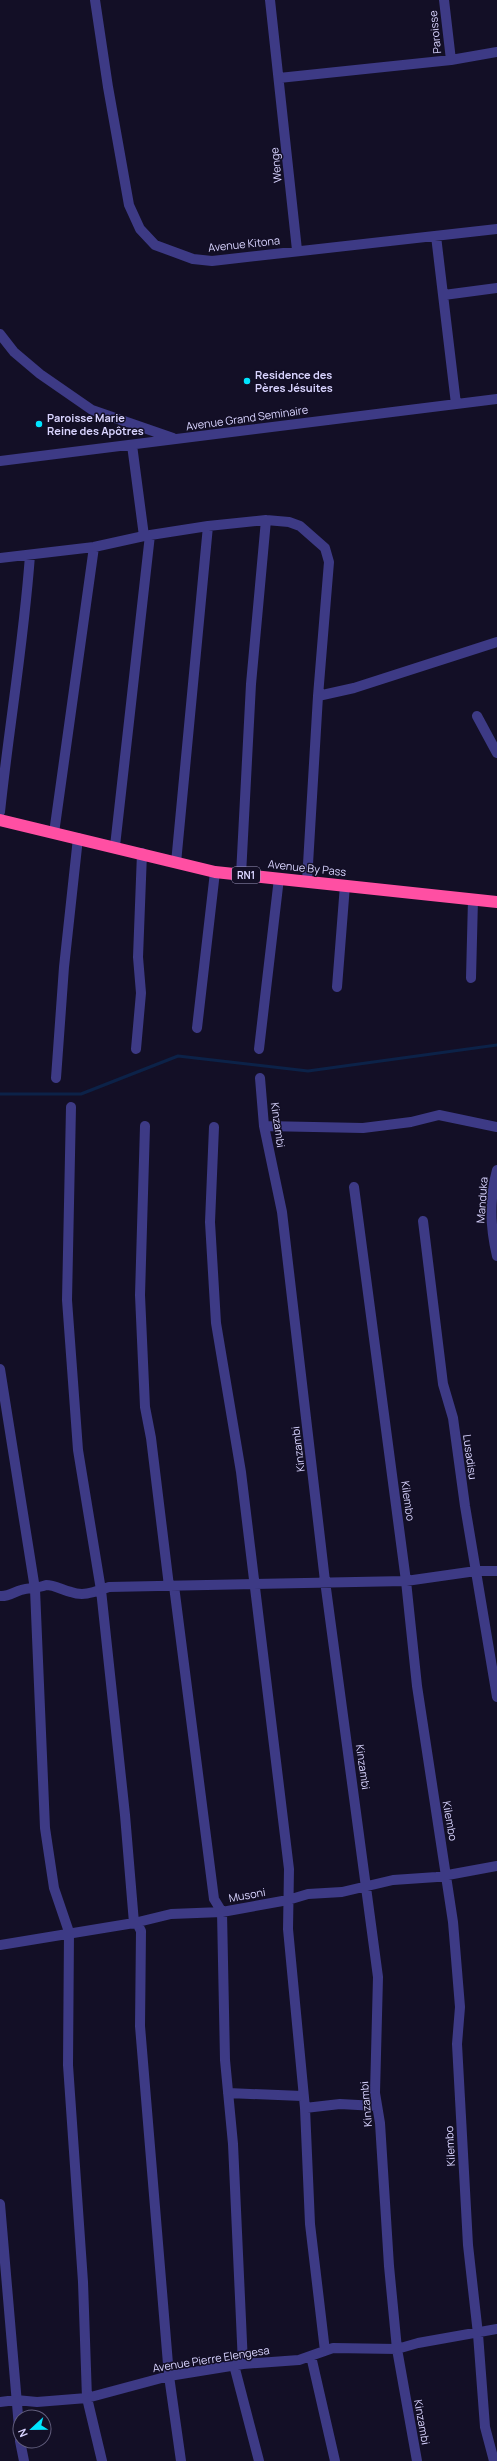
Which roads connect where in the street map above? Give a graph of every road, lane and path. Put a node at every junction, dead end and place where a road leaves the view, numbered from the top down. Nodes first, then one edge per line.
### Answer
1 (95, 0) edge
2 (270, 0) edge
3 (444, 0) edge
4 (497, 52) edge
5 (451, 60) junction
6 (279, 78) junction
7 (497, 229) edge
8 (436, 236) junction
9 (297, 250) junction
10 (497, 288) edge
11 (444, 296) junction
12 (0, 334) edge
13 (497, 399) edge
14 (456, 404) junction
15 (177, 439) junction
16 (132, 445) junction
17 (0, 461) edge
18 (266, 520) junction
19 (208, 526) junction
20 (147, 536) junction
21 (94, 547) junction
22 (30, 555) junction
23 (0, 558) edge
24 (497, 642) edge
25 (318, 696) junction
26 (477, 716) dead end
27 (497, 753) edge
28 (0, 812) edge
29 (0, 820) edge
30 (54, 832) junction
31 (78, 838) junction
32 (115, 846) junction
33 (142, 853) junction
34 (176, 863) junction
35 (215, 872) junction
36 (241, 875) junction
37 (279, 878) junction
38 (307, 881) junction
39 (345, 885) junction
40 (473, 899) junction
41 (497, 902) edge
42 (471, 978) dead end
43 (337, 987) dead end
44 (197, 1028) dead end
45 (136, 1048) dead end
46 (259, 1050) dead end
47 (56, 1078) dead end
48 (260, 1078) dead end
49 (71, 1107) dead end
50 (145, 1126) dead end
51 (264, 1126) junction
52 (214, 1127) dead end
53 (497, 1128) edge
54 (497, 1170) edge
55 (354, 1187) dead end
56 (423, 1221) dead end
57 (497, 1256) edge
58 (0, 1369) edge
59 (476, 1571) junction
60 (497, 1571) edge
61 (325, 1581) junction
62 (406, 1581) junction
63 (256, 1584) junction
64 (172, 1586) junction
65 (35, 1589) junction
66 (101, 1590) junction
67 (0, 1596) edge
68 (497, 1697) edge
69 (497, 1866) edge
70 (447, 1874) junction
71 (367, 1886) junction
72 (288, 1900) junction
73 (222, 1912) junction
74 (134, 1923) junction
75 (69, 1932) junction
76 (0, 1945) edge
77 (228, 2093) junction
78 (302, 2096) junction
79 (376, 2106) junction
80 (304, 2108) junction
81 (0, 2204) edge
82 (497, 2329) edge
83 (478, 2334) junction
84 (397, 2349) junction
85 (325, 2351) junction
86 (311, 2356) junction
87 (238, 2365) junction
88 (169, 2376) junction
89 (87, 2398) junction
90 (16, 2400) junction
91 (0, 2402) edge
92 (17, 2409) edge
93 (22, 2449) edge
94 (24, 2461) edge
95 (102, 2461) edge
96 (181, 2461) edge
97 (259, 2461) edge
98 (335, 2461) edge
99 (417, 2461) edge
100 (494, 2461) edge

1 - 9 street, Avenue Kitona
2 - 6 street, Wenge
3 - 5 street, Paroisse
4 - 5 street
5 - 6 street
6 - 9 street, Wenge
7 - 8 street, Avenue Kitona
8 - 9 street, Avenue Kitona
8 - 11 street
10 - 11 street
11 - 14 street
12 - 15 street
13 - 14 street, Avenue Grand Seminaire
14 - 15 street, Avenue Grand Seminaire
15 - 16 street, Avenue Grand Seminaire
16 - 17 street, Avenue Grand Seminaire
16 - 20 street
18 - 19 street
18 - 25 street
18 - 36 street
19 - 20 street
19 - 34 street
20 - 21 street
20 - 32 street
21 - 22 street
21 - 30 street
22 - 23 street
22 - 28 street
24 - 25 street
25 - 38 street
26 - 27 street
29 - 30 highway, Avenue By Pass / RN1
30 - 31 highway, Avenue By Pass / RN1
31 - 32 highway, Avenue By Pass / RN1
31 - 47 street
32 - 33 highway, Avenue By Pass / RN1
33 - 34 highway, Avenue By Pass / RN1
33 - 45 street
34 - 35 highway, Avenue By Pass / RN1
35 - 36 highway, Avenue By Pass / RN1
35 - 44 street
36 - 37 highway, Avenue By Pass / RN1
37 - 38 highway, Avenue By Pass / RN1
37 - 46 street
38 - 39 highway, Avenue By Pass / RN1
39 - 40 highway, Avenue By Pass / RN1
39 - 43 street
40 - 41 highway, Avenue By Pass / RN1
40 - 42 street
48 - 51 street, Kinzambi
49 - 66 street
50 - 64 street
51 - 53 street
51 - 61 street, Kinzambi
52 - 63 street
54 - 57 street, Manduka
55 - 62 street, Kilembo
56 - 59 street, Lusadisu
58 - 65 street
59 - 60 street
59 - 62 street
59 - 68 street, Lusadisu
61 - 62 street
61 - 63 street
61 - 71 street, Kinzambi
62 - 70 street, Kilembo
63 - 64 street
63 - 72 street
64 - 66 street
64 - 73 street
65 - 66 street
65 - 67 street
65 - 75 street
66 - 74 street
69 - 70 street, Musoni
70 - 71 street, Musoni
70 - 83 street, Kilembo
71 - 72 street, Musoni
71 - 79 street, Kinzambi
72 - 73 street, Musoni
72 - 78 street
73 - 74 street, Musoni
73 - 77 street
74 - 75 street, Musoni
74 - 88 street
75 - 76 street, Musoni
75 - 89 street
77 - 78 street
77 - 87 street
78 - 80 street
79 - 80 street
79 - 84 street, Kinzambi
80 - 85 street
81 - 90 street
82 - 83 street, Avenue Pierre Elengesa
83 - 84 street, Avenue Pierre Elengesa
83 - 100 street, Kilembo
84 - 85 street, Avenue Pierre Elengesa
84 - 99 street, Kinzambi
85 - 86 street, Avenue Pierre Elengesa
86 - 87 street, Avenue Pierre Elengesa
86 - 98 street
87 - 88 street, Avenue Pierre Elengesa
87 - 97 street
88 - 89 street, Avenue Pierre Elengesa
88 - 96 street
89 - 90 street, Avenue Pierre Elengesa
89 - 95 street
90 - 91 street, Avenue Pierre Elengesa
90 - 92 street
93 - 94 street

